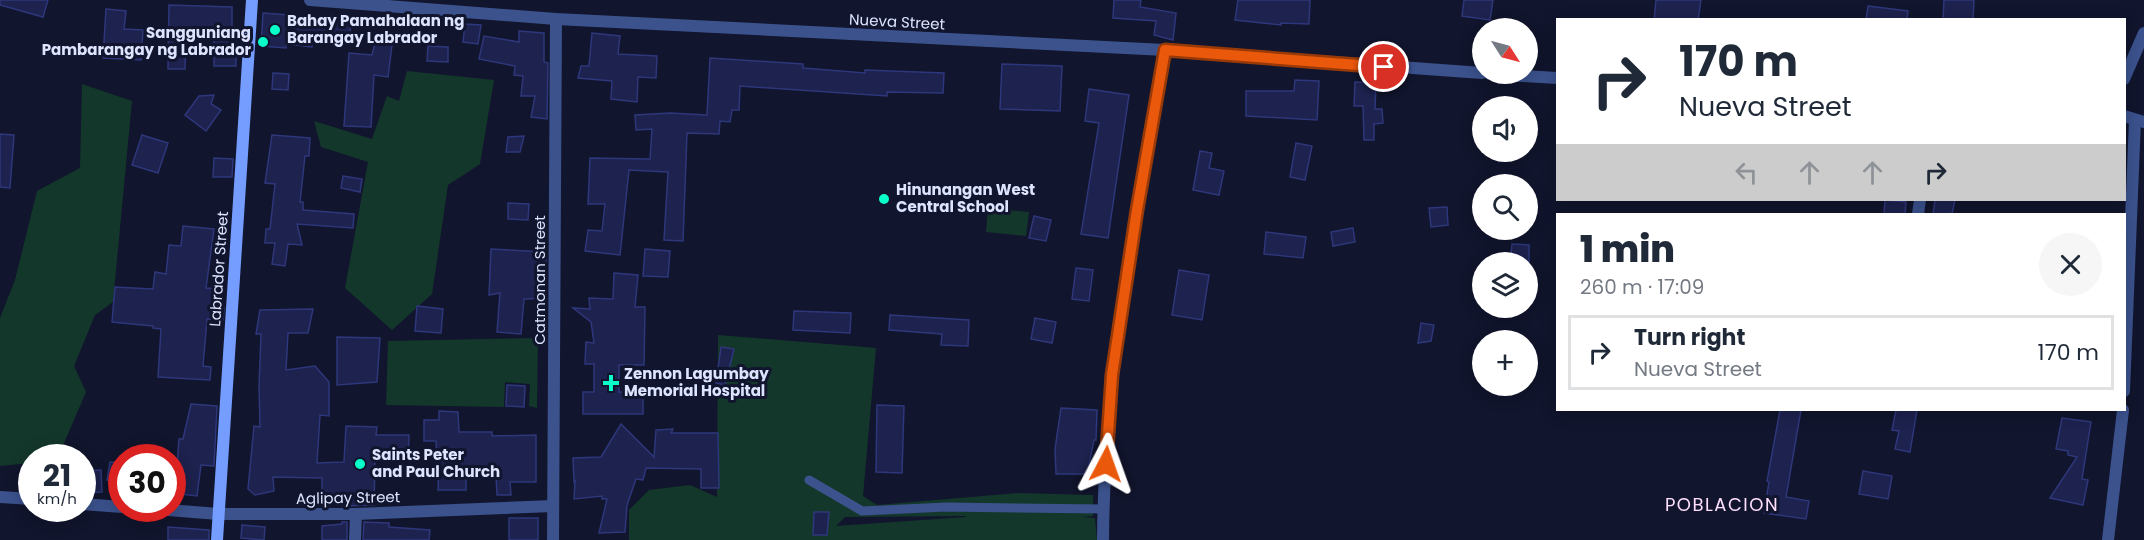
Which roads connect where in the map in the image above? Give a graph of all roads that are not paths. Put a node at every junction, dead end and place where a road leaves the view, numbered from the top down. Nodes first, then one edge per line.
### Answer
1 (252, 0) edge
2 (310, 0) edge
3 (556, 19) junction
4 (2144, 33) edge
5 (1165, 50) junction
6 (1472, 72) edge
7 (2126, 74) edge
8 (1538, 77) edge
9 (1556, 78) edge
10 (2134, 120) edge
11 (2126, 337) edge
12 (2123, 411) edge
13 (809, 480) dead end
14 (0, 497) edge
15 (18, 498) edge
16 (553, 506) junction
17 (1104, 509) junction
18 (186, 511) edge
19 (218, 514) junction
20 (356, 514) junction
21 (217, 540) edge
22 (355, 540) edge
23 (553, 540) edge
24 (1104, 540) edge
25 (2108, 540) edge

1 - 19 street, Labrador Street
2 - 3 street, Nueva Street
3 - 5 street, Nueva Street
3 - 16 street, Catmonan Street
4 - 7 street
5 - 6 street, Nueva Street
5 - 17 street
8 - 9 street
10 - 11 street
12 - 25 street
13 - 17 lane
14 - 15 street
16 - 20 street, Aglipay Street
16 - 23 street, Catmonan Street
17 - 24 street
18 - 19 street, Aglipay Street
19 - 20 street, Aglipay Street
19 - 21 street, Labrador Street
20 - 22 street

